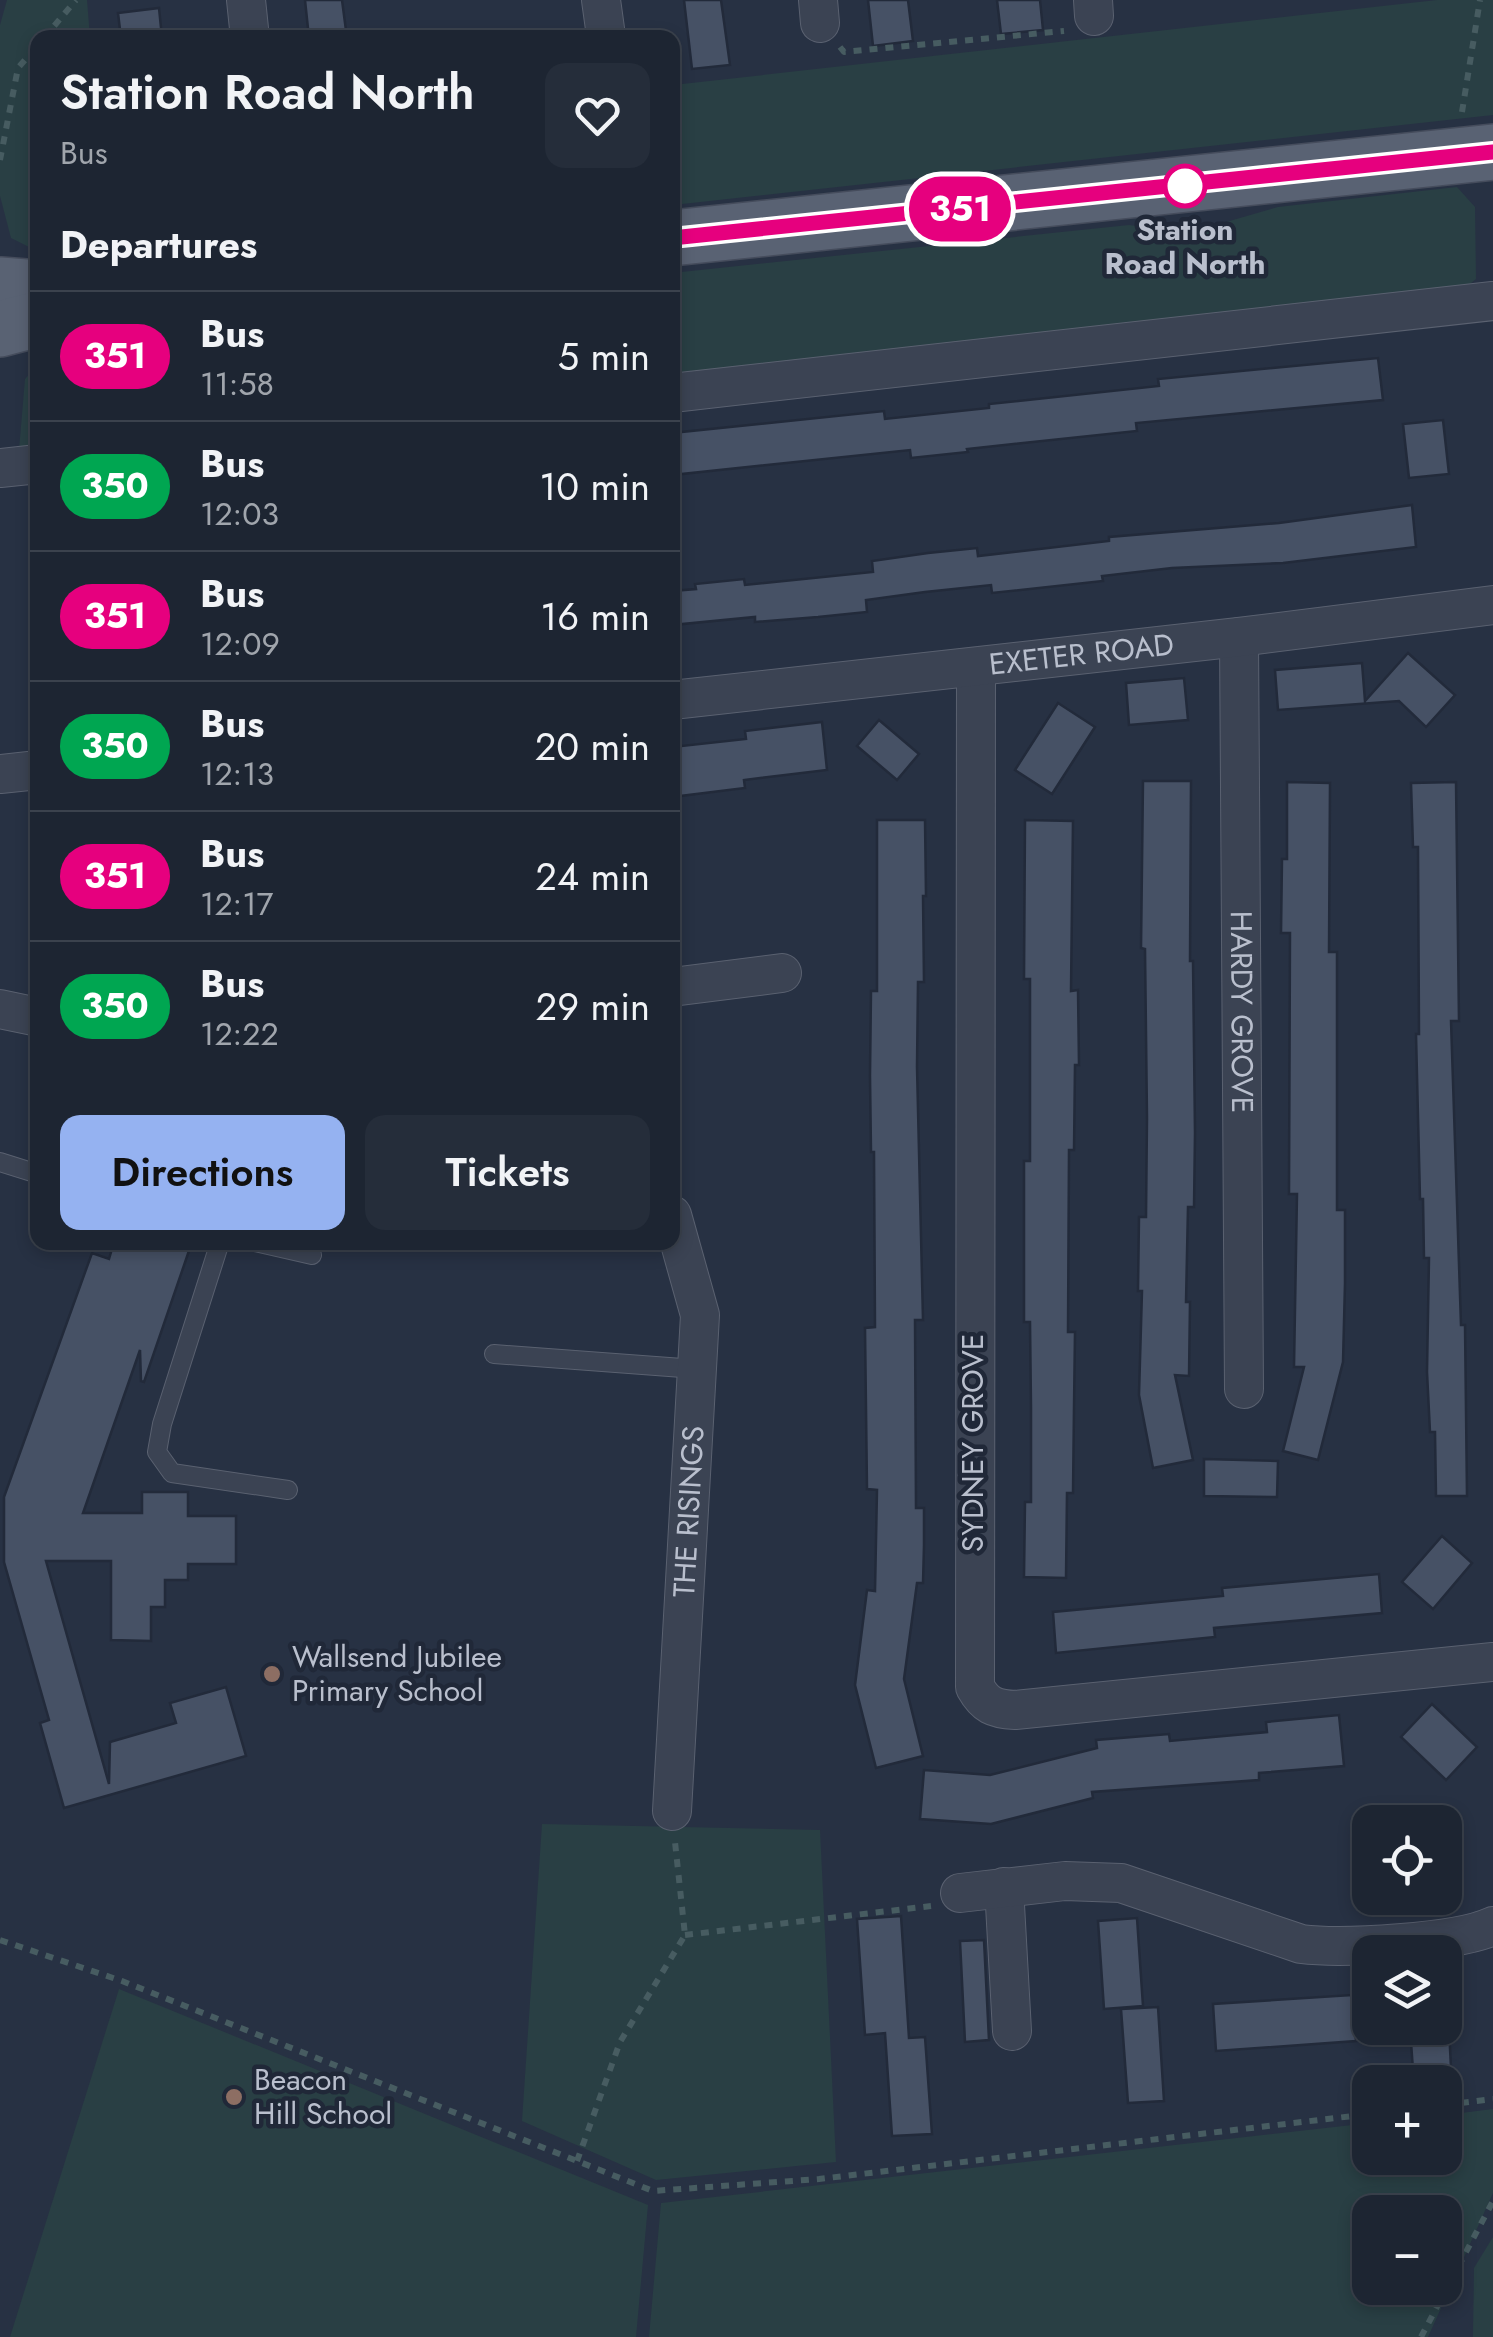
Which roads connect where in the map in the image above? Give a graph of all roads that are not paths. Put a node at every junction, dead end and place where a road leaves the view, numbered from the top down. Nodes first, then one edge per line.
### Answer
1 (246, 0) edge
2 (249, 30) edge
3 (1474, 153) edge
4 (680, 237) edge
5 (0, 286) edge
6 (30, 288) edge
7 (1493, 301) edge
8 (0, 306) edge
9 (30, 322) edge
10 (0, 329) edge
11 (680, 392) edge
12 (30, 465) edge
13 (0, 468) edge
14 (1493, 605) edge
15 (1239, 637) junction
16 (976, 667) junction
17 (680, 699) edge
18 (30, 771) edge
19 (0, 774) edge
20 (782, 973) dead end
21 (680, 987) edge
22 (0, 1009) edge
23 (30, 1015) edge
24 (0, 1162) edge
25 (30, 1171) edge
26 (680, 1244) edge
27 (217, 1250) edge
28 (288, 1250) edge
29 (312, 1256) dead end
30 (494, 1354) dead end
31 (696, 1369) junction
32 (1244, 1388) dead end
33 (288, 1490) dead end
34 (1493, 1662) edge
35 (672, 1811) road end
36 (1004, 1887) junction
37 (960, 1893) road end
38 (1493, 1926) edge
39 (1012, 2031) dead end

1 - 2 street
3 - 4 main road
5 - 6 main road
7 - 11 street
8 - 10 main road
9 - 10 main road
12 - 13 street
14 - 15 street, EXETER ROAD
15 - 16 street, EXETER ROAD
15 - 32 street, HARDY GROVE
16 - 17 street, EXETER ROAD
16 - 34 street, SYDNEY GROVE
18 - 19 street
20 - 21 street
22 - 23 street
24 - 25 lane
26 - 31 street, THE RISINGS
27 - 33 lane
28 - 29 lane
30 - 31 lane
31 - 35 street, THE RISINGS
36 - 37 street
36 - 38 street
36 - 39 street

